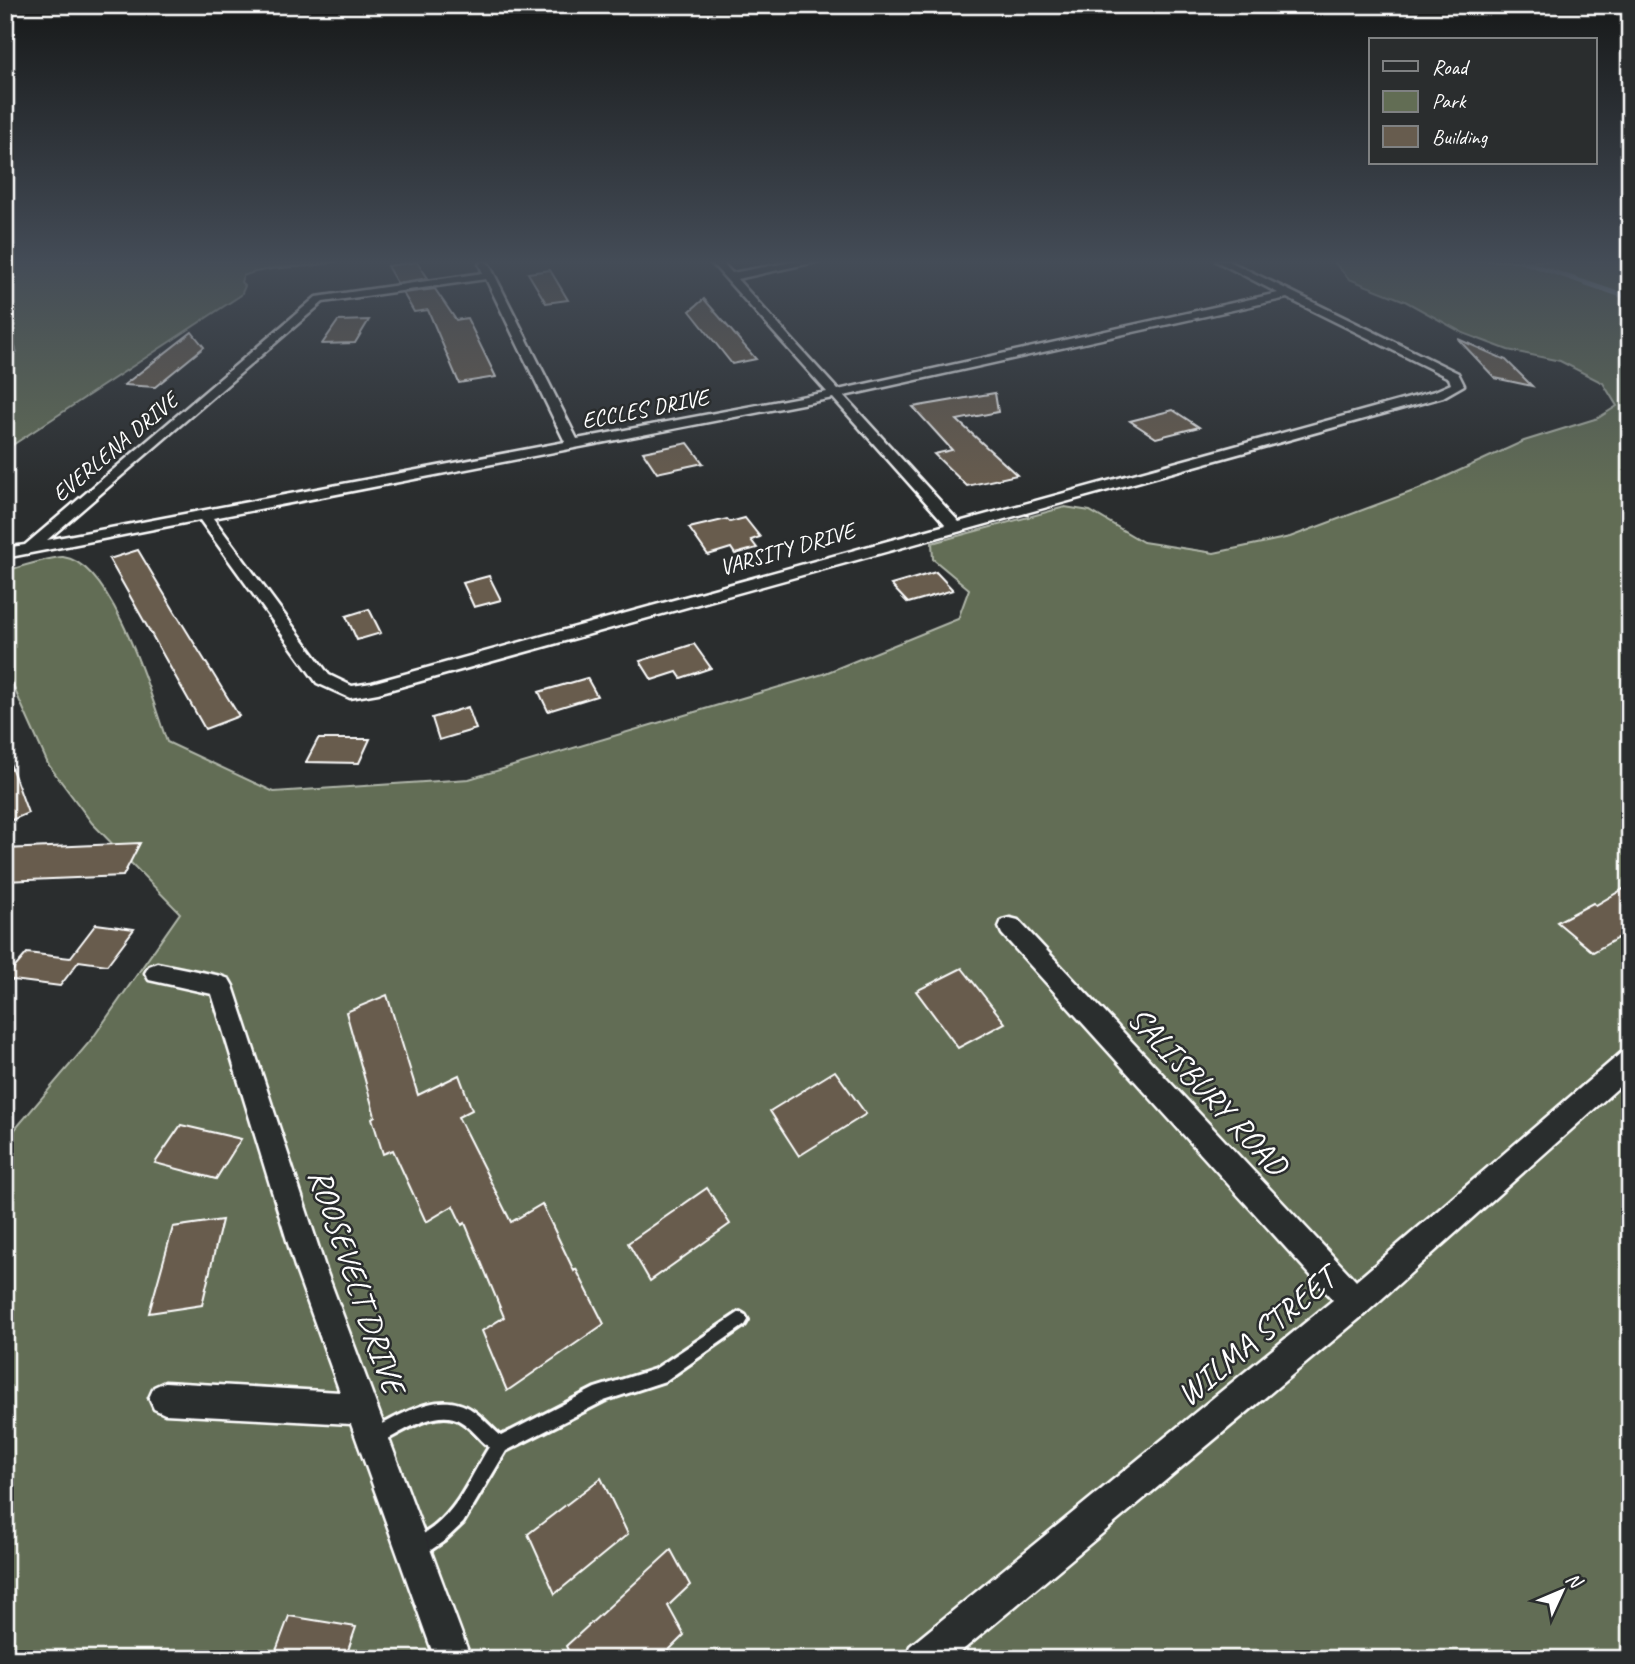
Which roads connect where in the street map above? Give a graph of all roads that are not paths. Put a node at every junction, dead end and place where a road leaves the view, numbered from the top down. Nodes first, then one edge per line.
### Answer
1 (273, 339) edge
2 (521, 339) edge
3 (785, 339) edge
4 (1087, 339) edge
5 (1379, 339) edge
6 (836, 394) junction
7 (573, 444) junction
8 (203, 514) junction
9 (955, 526) junction
10 (30, 546) junction
11 (5, 553) edge
12 (1010, 927) dead end
13 (158, 973) dead end
14 (1630, 1061) edge
15 (1355, 1302) junction
16 (740, 1320) dead end
17 (165, 1398) dead end
18 (368, 1424) junction
19 (500, 1445) junction
20 (414, 1551) junction
21 (453, 1659) edge
22 (923, 1659) edge

1 - 10 street, EVERLENA DRIVE
2 - 7 street
3 - 6 street
4 - 6 street, ECCLES DRIVE
5 - 9 street, VARSITY DRIVE
6 - 7 street, ECCLES DRIVE
6 - 9 street
7 - 8 street, ECCLES DRIVE
8 - 9 street, VARSITY DRIVE
8 - 10 street, ECCLES DRIVE
10 - 11 street, ECCLES DRIVE
12 - 15 street, SALISBURY ROAD
13 - 18 street, ROOSEVELT DRIVE
14 - 15 street, WILMA STREET
15 - 22 street, WILMA STREET
16 - 19 lane
17 - 18 street
18 - 19 lane
18 - 20 street, ROOSEVELT DRIVE
19 - 20 lane
20 - 21 street, ROOSEVELT DRIVE

